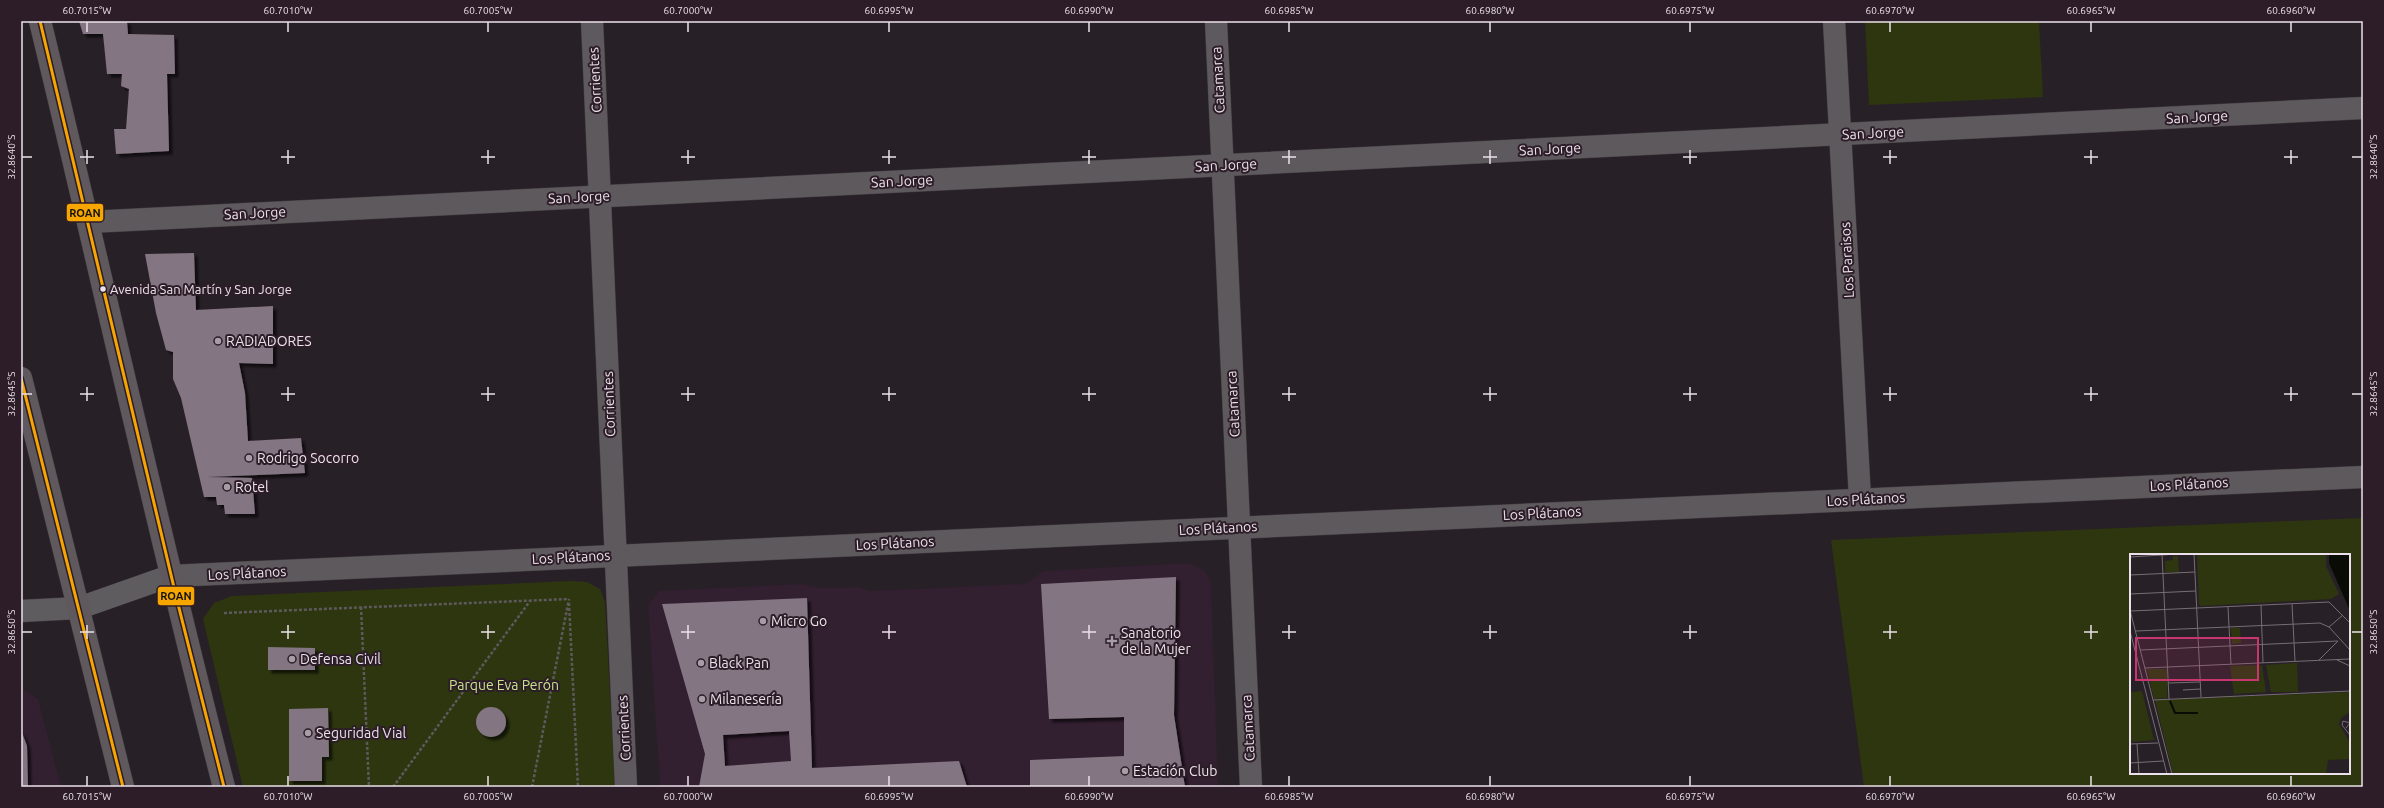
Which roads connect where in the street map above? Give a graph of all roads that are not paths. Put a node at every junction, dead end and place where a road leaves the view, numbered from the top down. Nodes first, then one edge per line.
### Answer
1 (40, 21) edge
2 (592, 21) edge
3 (1216, 21) edge
4 (1834, 21) edge
5 (2363, 108) edge
6 (1840, 135) junction
7 (1222, 165) junction
8 (600, 196) junction
9 (89, 222) junction
10 (21, 378) edge
11 (2363, 477) edge
12 (1860, 499) junction
13 (1238, 527) junction
14 (616, 555) junction
15 (170, 576) junction
16 (79, 608) junction
17 (21, 611) edge
18 (123, 787) edge
19 (224, 787) edge
20 (626, 787) edge
21 (1252, 787) edge

1 - 9 main road
2 - 8 street, Corrientes
3 - 7 street, Catamarca
4 - 6 street, Los Paraisos
5 - 6 street, San Jorge
6 - 7 street, San Jorge
6 - 12 street, Los Paraisos
7 - 8 street, San Jorge
7 - 13 street, Catamarca
8 - 9 street, San Jorge
8 - 14 street, Corrientes
9 - 15 main road
10 - 16 main road
11 - 12 street, Los Plátanos
12 - 13 street, Los Plátanos
13 - 14 street, Los Plátanos
13 - 21 street, Catamarca
14 - 15 street, Los Plátanos
14 - 20 street, Corrientes
15 - 16 main road, Los Plátanos
15 - 19 main road
16 - 17 main road, Los Plátanos
16 - 18 main road

